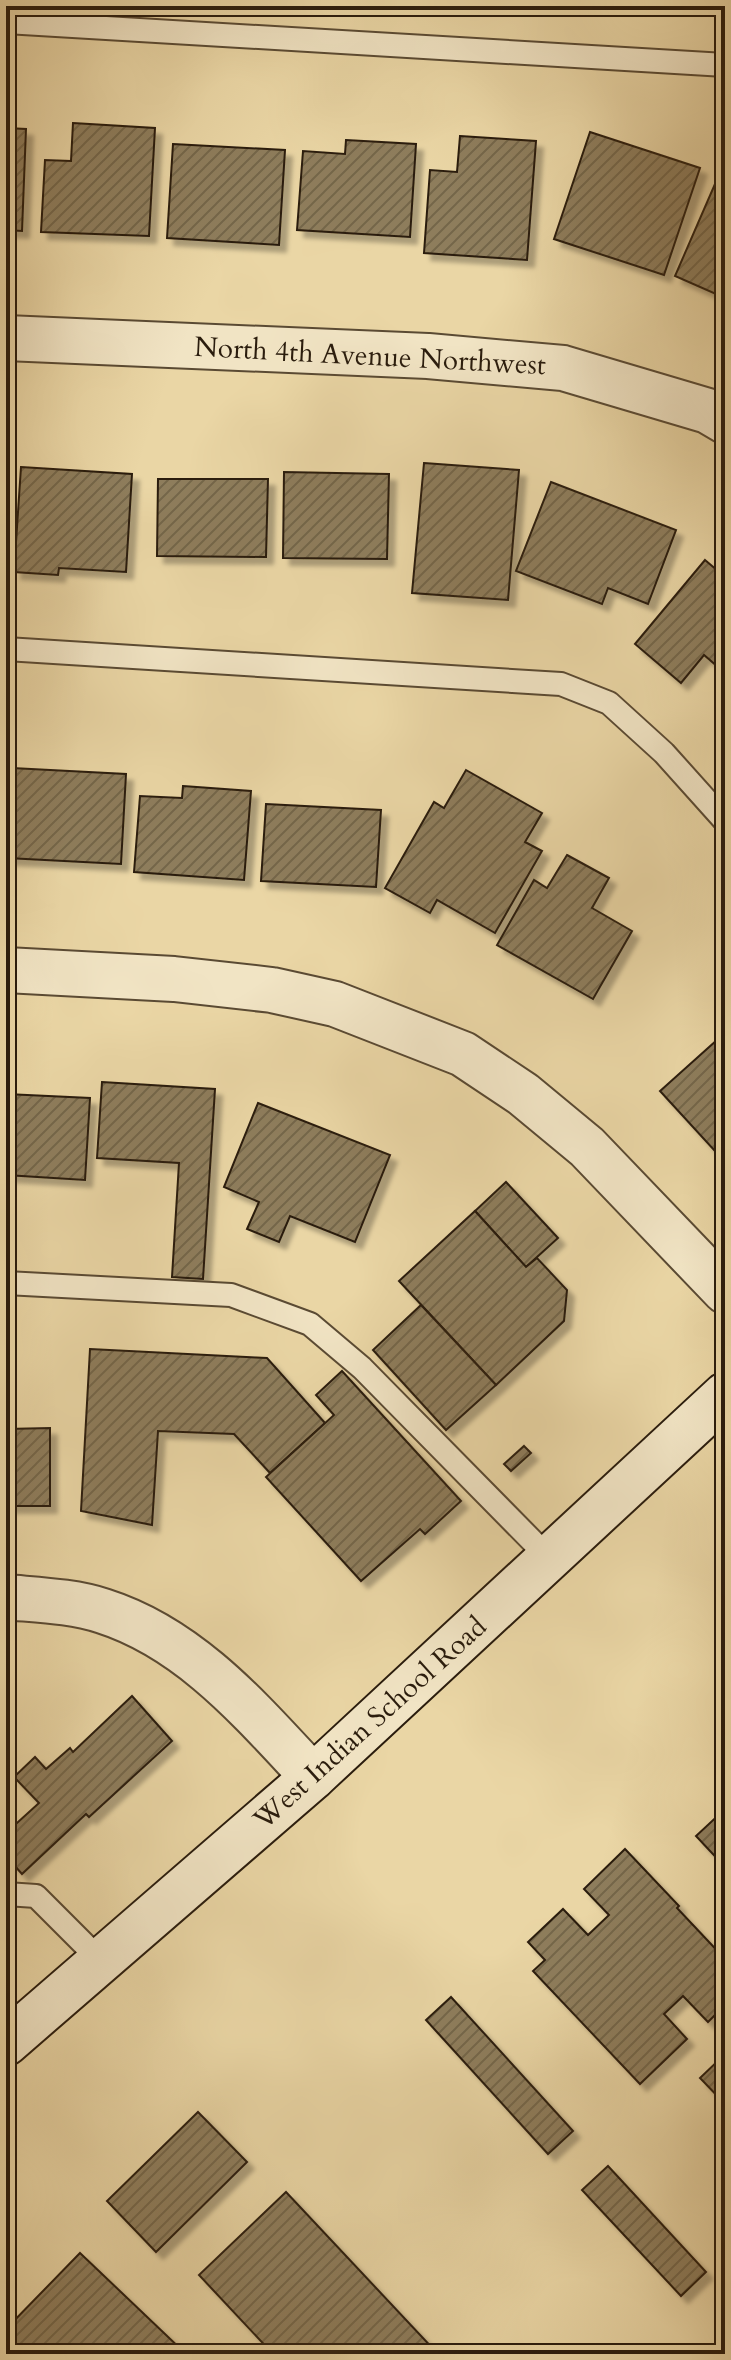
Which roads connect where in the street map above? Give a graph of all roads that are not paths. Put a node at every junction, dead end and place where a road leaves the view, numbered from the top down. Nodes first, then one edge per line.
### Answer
1 (6, 22) edge
2 (725, 65) edge
3 (6, 338) edge
4 (725, 421) edge
5 (6, 649) edge
6 (725, 821) edge
7 (6, 970) edge
8 (6, 1283) edge
9 (725, 1291) edge
10 (725, 1395) edge
11 (550, 1559) junction
12 (6, 1597) edge
13 (313, 1777) junction
14 (6, 1894) edge
15 (101, 1961) junction
16 (6, 2043) edge

1 - 2 lane
3 - 4 street, North 4th Avenue Northwest
5 - 6 lane
7 - 9 street
8 - 11 lane
10 - 11 street, West Indian School Road
11 - 13 street, West Indian School Road
12 - 13 street
13 - 15 street, West Indian School Road
14 - 15 lane
15 - 16 street, West Indian School Road

